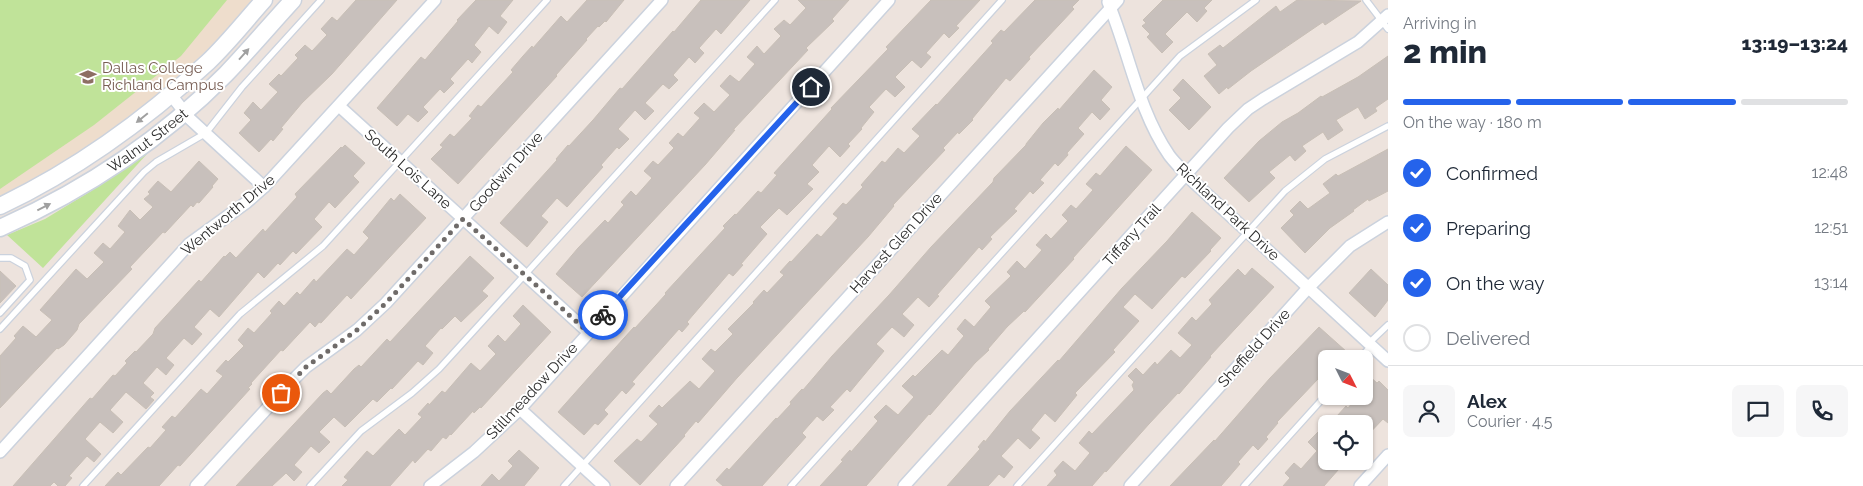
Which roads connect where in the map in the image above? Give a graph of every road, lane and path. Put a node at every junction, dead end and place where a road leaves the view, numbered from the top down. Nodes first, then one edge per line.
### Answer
1 (264, 0) edge
2 (293, 0) edge
3 (321, 0) edge
4 (435, 0) edge
5 (547, 0) edge
6 (662, 0) edge
7 (775, 0) edge
8 (889, 0) edge
9 (1002, 0) edge
10 (1256, 0) edge
11 (1366, 0) edge
12 (1112, 2) edge
13 (1386, 22) edge
14 (171, 95) junction
15 (1142, 97) junction
16 (338, 106) junction
17 (184, 113) junction
18 (1388, 126) edge
19 (206, 133) junction
20 (400, 162) junction
21 (1186, 175) junction
22 (264, 187) junction
23 (0, 206) edge
24 (463, 219) junction
25 (1388, 222) edge
26 (0, 228) edge
27 (1248, 231) junction
28 (0, 258) edge
29 (526, 275) junction
30 (1308, 288) junction
31 (0, 313) edge
32 (1388, 325) edge
33 (0, 329) edge
34 (588, 332) junction
35 (1370, 344) junction
36 (1366, 350) edge
37 (1388, 361) edge
38 (1318, 404) edge
39 (520, 409) junction
40 (0, 452) edge
41 (1388, 455) edge
42 (582, 466) junction
43 (83, 486) edge
44 (196, 486) edge
45 (310, 486) edge
46 (430, 486) edge
47 (564, 486) edge
48 (604, 486) edge
49 (676, 486) edge
50 (791, 486) edge
51 (904, 486) edge
52 (1017, 486) edge
53 (1130, 486) edge
54 (1244, 486) edge
55 (1360, 486) edge

1 - 14 main road, Walnut Street
17 -> 2 main road, Walnut Street
3 - 19 lane
4 - 16 street, Wentworth Drive
5 - 20 lane
6 - 24 street, Goodwin Drive
7 - 29 lane
8 - 34 street, Stillmeadow Drive
9 - 42 lane
10 - 15 lane
11 - 13 lane
12 - 15 street, Richland Park Drive
12 - 49 street, Harvest Glen Drive
13 - 21 street, Tiffany Trail
14 - 17 street
14 -> 23 main road, Walnut Street
15 - 21 street, Richland Park Drive
15 - 50 lane
16 - 20 street, South Lois Lane
16 - 22 street, Wentworth Drive
17 - 19 street
26 -> 17 main road, Walnut Street
18 - 27 lane
19 - 22 street
19 - 33 lane
20 - 24 street, South Lois Lane
20 - 43 lane
21 - 27 street, Richland Park Drive
21 - 51 street, Tiffany Trail
22 - 40 street, Wentworth Drive
24 - 29 street, South Lois Lane
24 - 44 street, Goodwin Drive
25 - 30 street, Sheffield Drive
27 - 30 street, Richland Park Drive
27 - 52 lane
28 - 31 lane
29 - 34 street, South Lois Lane
29 - 45 lane
30 - 35 street, Richland Park Drive
30 - 53 street, Sheffield Drive
32 - 35 lane
34 - 39 street, Stillmeadow Drive
35 - 36 lane
35 - 37 street, Richland Park Drive
38 - 54 lane
39 - 42 street
39 - 46 street, Stillmeadow Drive
41 - 55 street
42 - 47 lane
42 - 48 street

